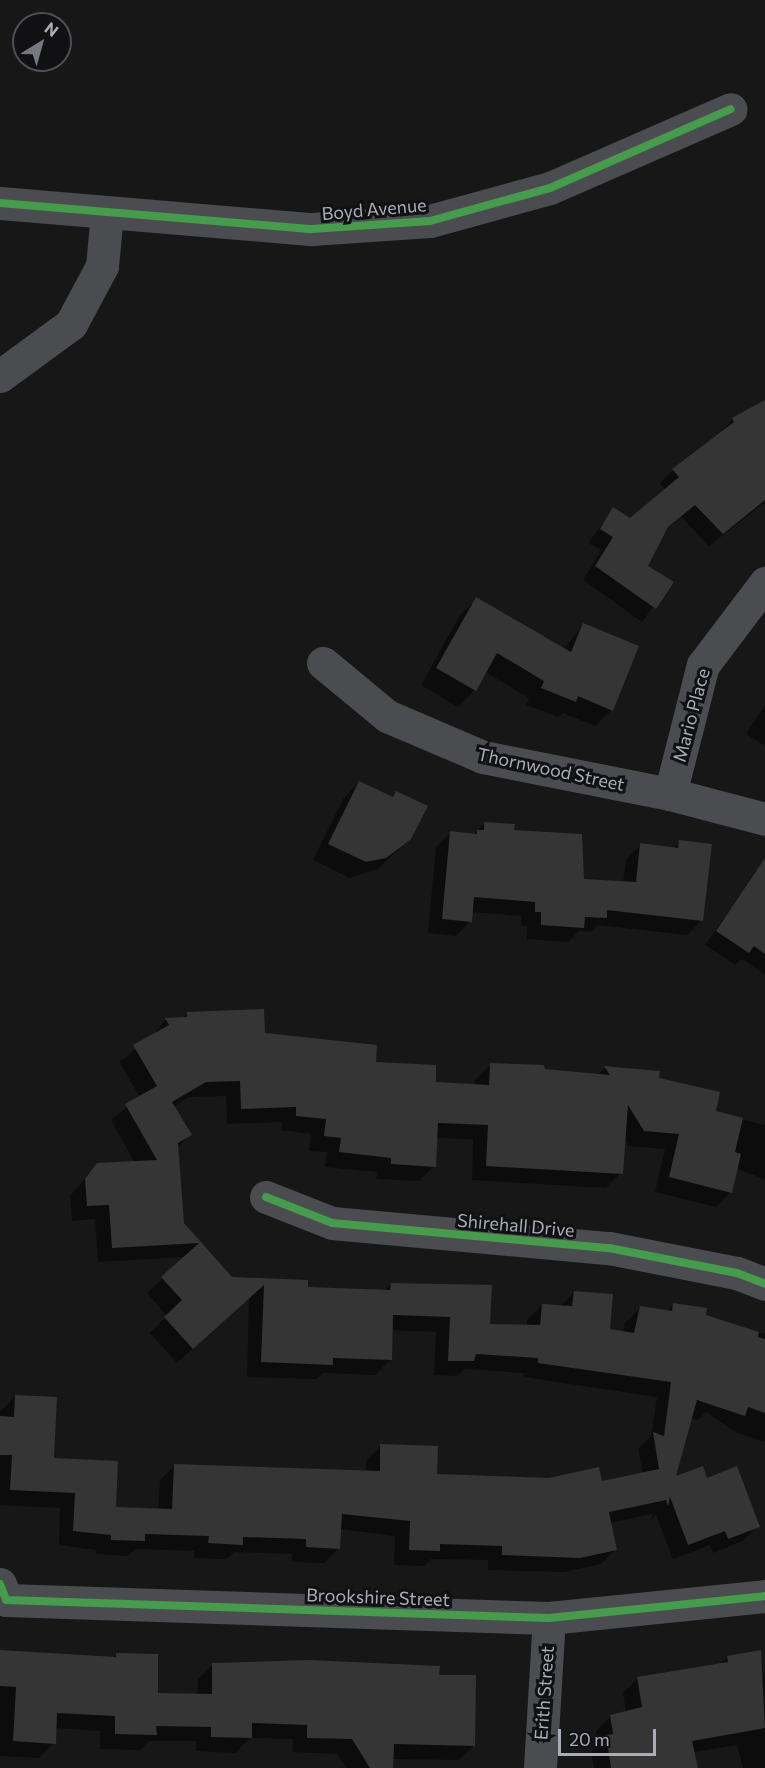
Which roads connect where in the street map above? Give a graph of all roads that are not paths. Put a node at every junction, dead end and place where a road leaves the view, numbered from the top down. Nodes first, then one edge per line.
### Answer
1 (731, 109) dead end
2 (0, 203) edge
3 (107, 213) junction
4 (0, 376) edge
5 (765, 583) edge
6 (323, 663) dead end
7 (670, 794) junction
8 (765, 819) edge
9 (266, 1197) dead end
10 (765, 1284) edge
11 (0, 1584) edge
12 (765, 1596) edge
13 (549, 1618) junction
14 (540, 1768) edge

1 - 3 street, Boyd Avenue
2 - 3 street, Boyd Avenue
3 - 4 street
5 - 7 street, Mario Place
6 - 7 street, Thornwood Street
7 - 8 street, Thornwood Street
9 - 10 street, Shirehall Drive
11 - 13 street, Brookshire Street
12 - 13 street, Brookshire Street
13 - 14 street, Erith Street

